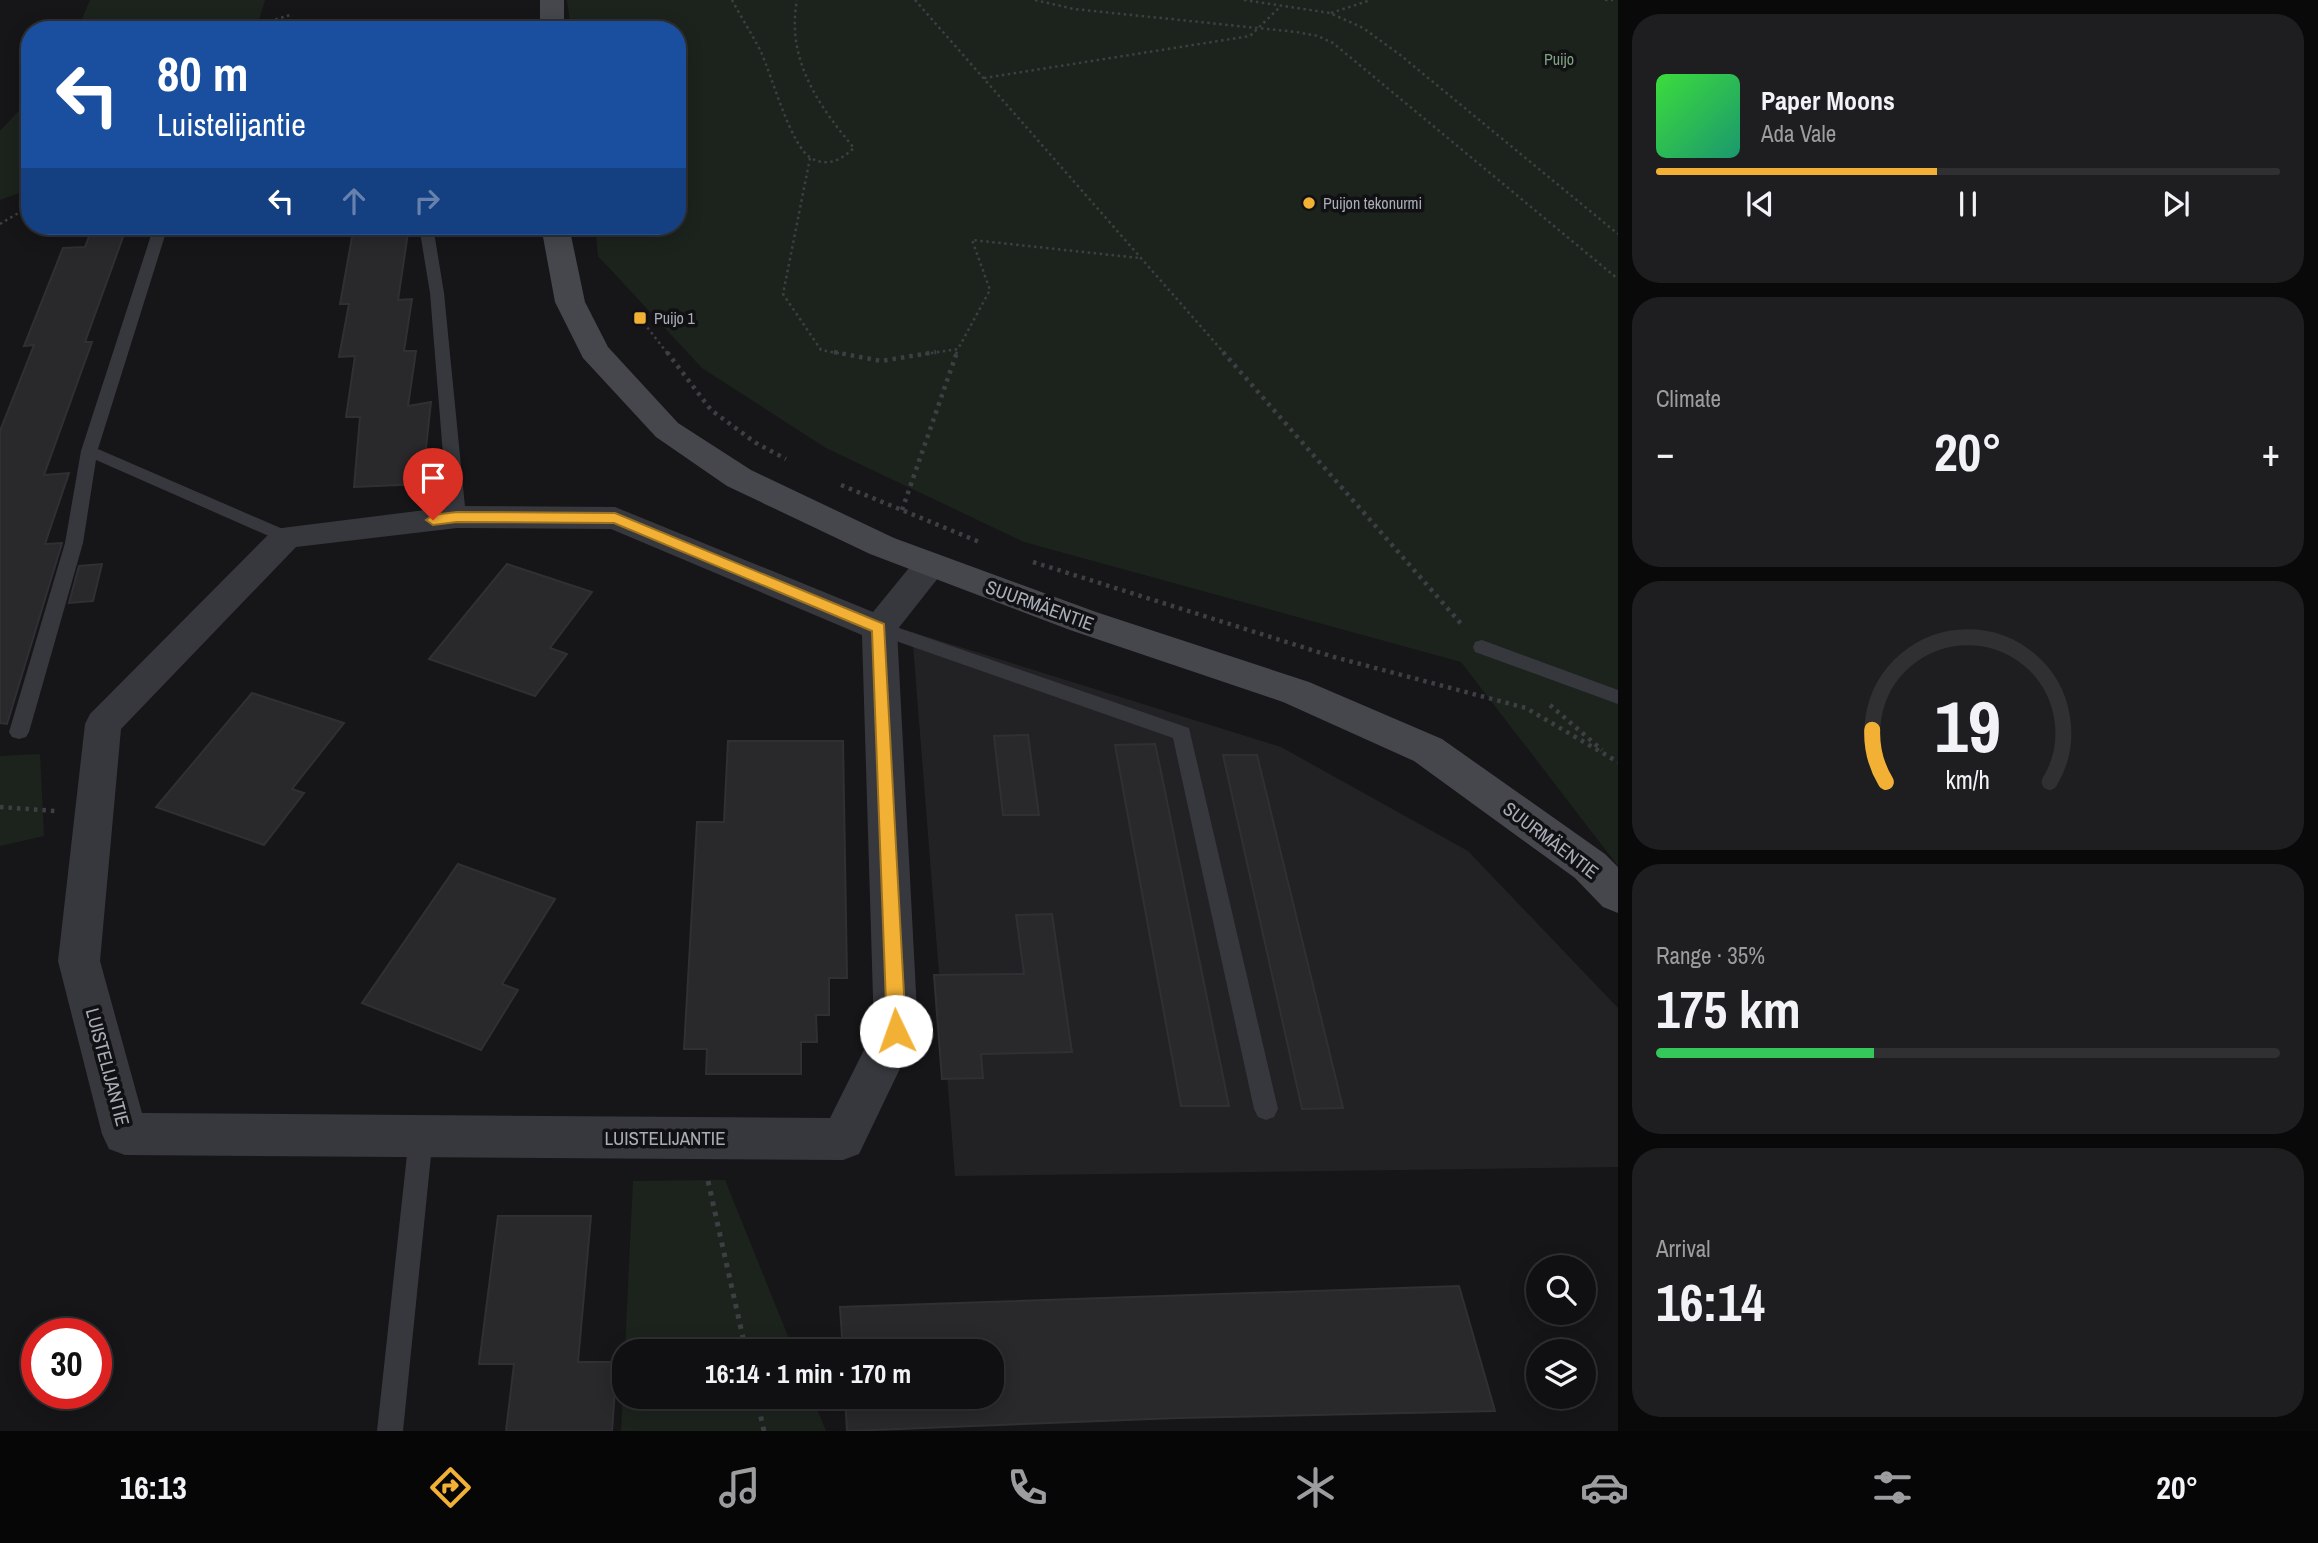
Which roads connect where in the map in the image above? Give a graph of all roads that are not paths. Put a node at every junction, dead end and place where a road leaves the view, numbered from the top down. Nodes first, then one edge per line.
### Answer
1 (552, 0) edge
2 (552, 21) edge
3 (159, 235) edge
4 (427, 235) edge
5 (557, 235) edge
6 (89, 451) junction
7 (457, 517) junction
8 (286, 537) junction
9 (930, 565) junction
10 (879, 628) junction
11 (1482, 647) road end
12 (1618, 697) edge
13 (19, 732) dead end
14 (1618, 895) edge
15 (1266, 1109) dead end
16 (421, 1136) junction
17 (390, 1431) edge

1 - 2 main road
3 - 6 lane
4 - 7 lane
5 - 9 main road, SUURMÄENTIE
6 - 8 lane
6 - 13 lane
7 - 8 street
7 - 10 street
8 - 16 street, LUISTELIJANTIE
9 - 10 street
9 - 14 main road, SUURMÄENTIE
10 - 15 lane
10 - 16 street, LUISTELIJANTIE
11 - 12 lane
16 - 17 lane

